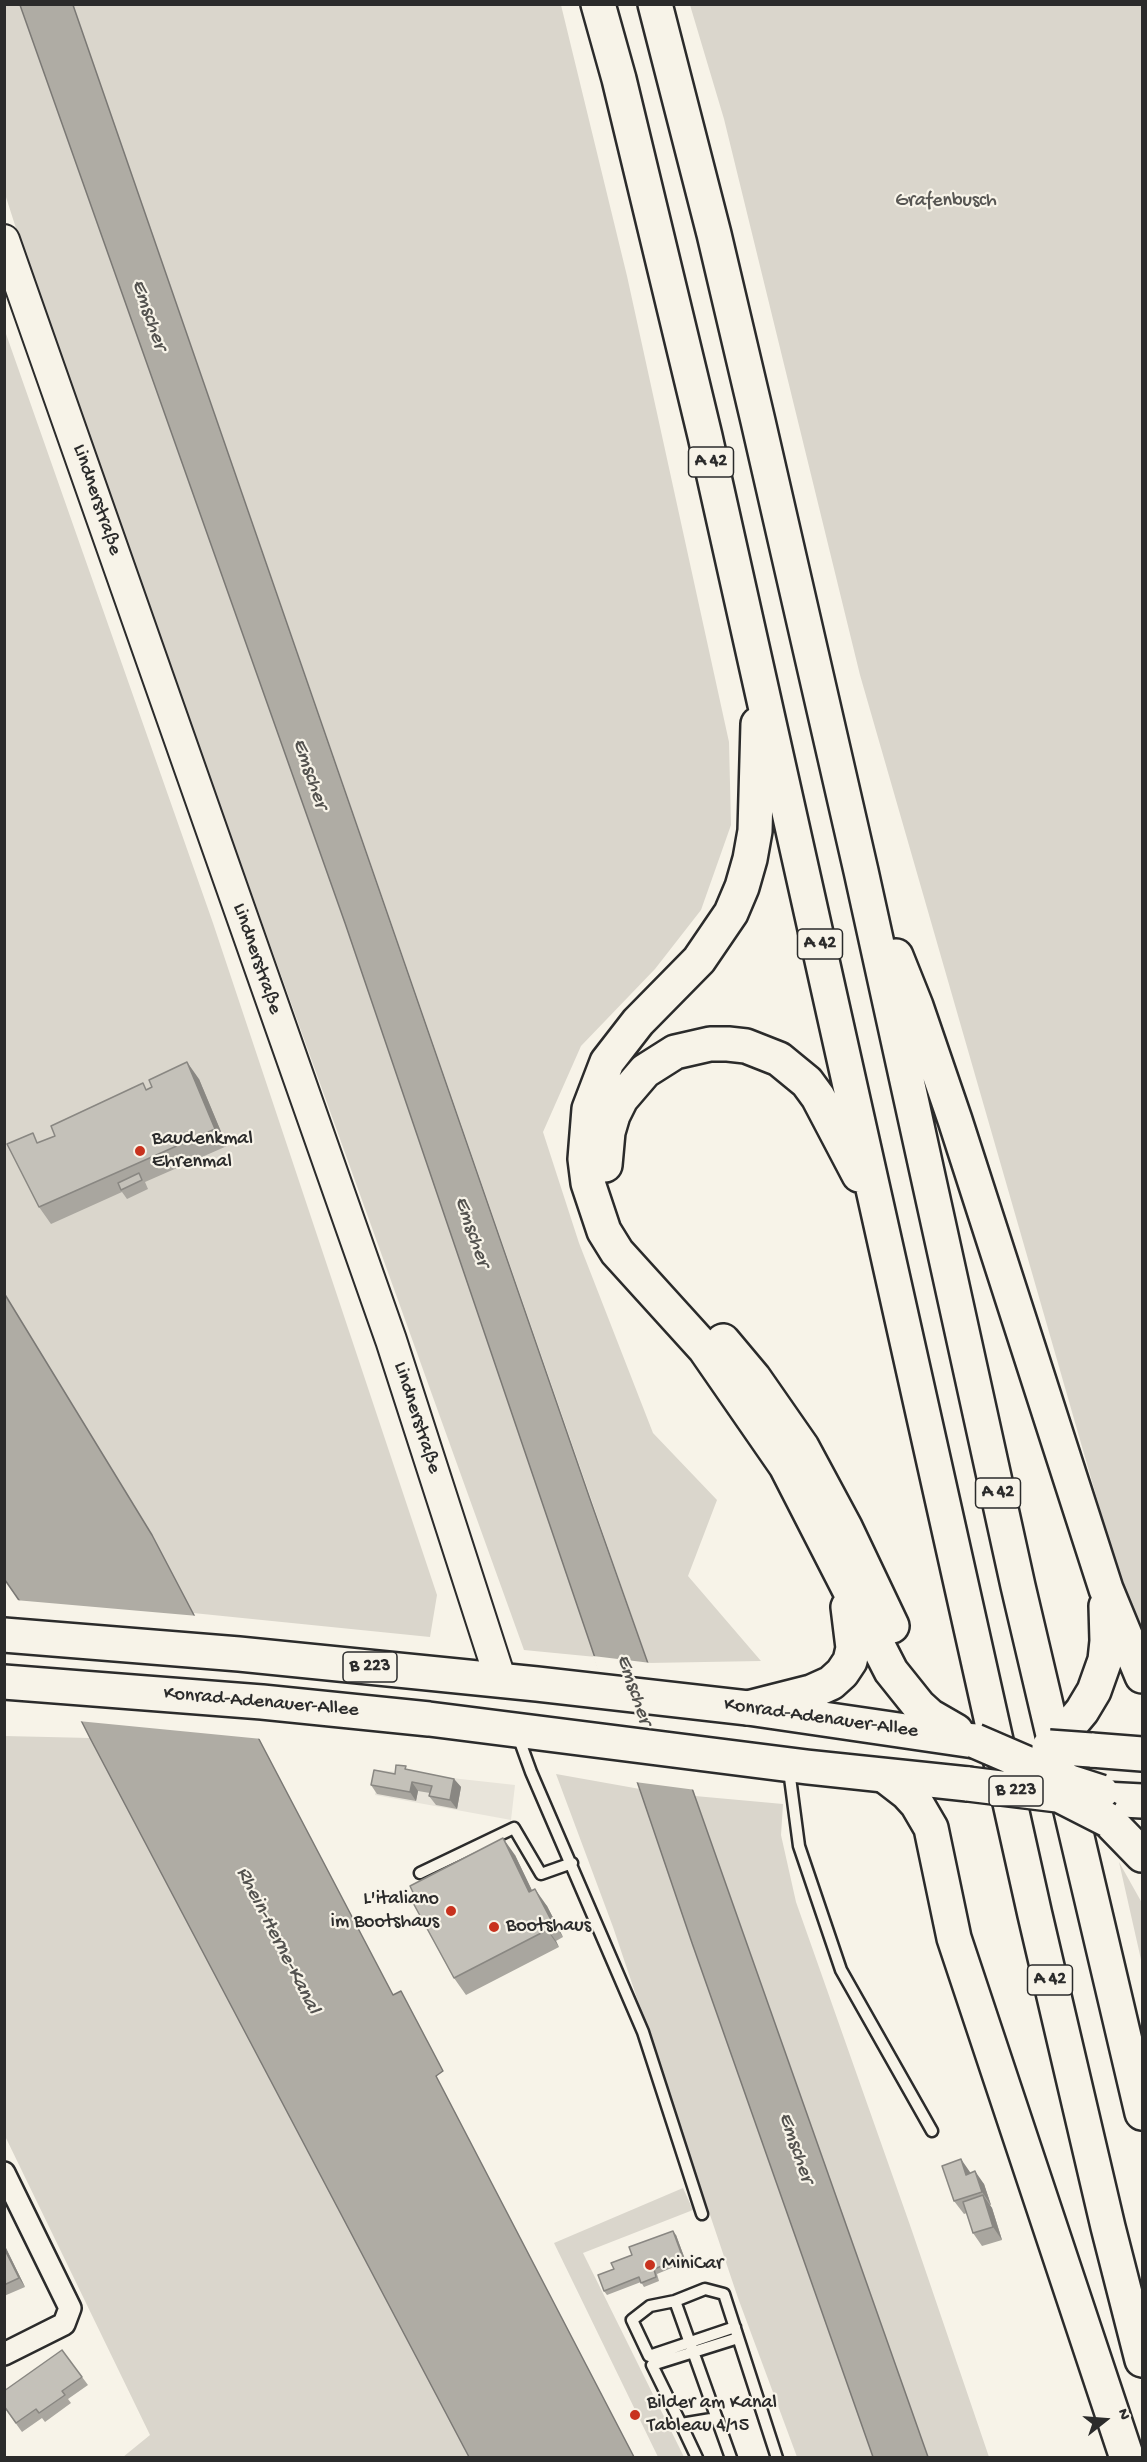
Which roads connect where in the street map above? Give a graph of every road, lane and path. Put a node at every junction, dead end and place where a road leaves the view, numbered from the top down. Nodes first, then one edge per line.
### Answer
1 (598, 4) edge
2 (655, 4) edge
3 (4, 240) edge
4 (759, 677) junction
5 (861, 872) junction
6 (878, 1211) junction
7 (836, 1565) junction
8 (1106, 1589) junction
9 (4, 1635) edge
10 (1143, 1676) edge
11 (501, 1681) junction
12 (6, 1682) edge
13 (748, 1708) junction
14 (516, 1730) junction
15 (1000, 1746) junction
16 (1143, 1754) edge
17 (789, 1765) junction
18 (885, 1776) junction
19 (1121, 1814) edge
20 (572, 1863) junction
21 (420, 1873) dead end
22 (1143, 2113) edge
23 (932, 2131) dead end
24 (4, 2173) edge
25 (702, 2214) dead end
26 (675, 2301) junction
27 (736, 2333) junction
28 (689, 2341) junction
29 (694, 2353) junction
30 (4, 2354) edge
31 (651, 2360) junction
32 (1143, 2361) edge
33 (717, 2418) junction
34 (681, 2424) junction
35 (697, 2457) edge
36 (731, 2457) edge
37 (777, 2457) edge
38 (1127, 2457) edge

1 - 4 main road, A 42
2 - 5 main road, A 42
3 - 11 street, Lindnerstraße
4 - 6 main road, A 42
4 - 7 main road
5 - 8 main road
5 - 22 main road, A 42
6 - 15 main road
6 - 32 main road, A 42
7 - 13 main road
7 - 15 main road
8 - 10 main road
8 - 15 main road
9 - 11 main road, Konrad-Adenauer-Allee / B 223
11 - 13 main road, Konrad-Adenauer-Allee / B 223
11 - 14 main road
12 - 14 main road, Konrad-Adenauer-Allee / B 223
13 - 15 main road, Konrad-Adenauer-Allee / B 223
14 - 17 main road, Konrad-Adenauer-Allee / B 223
14 - 20 lane
15 - 16 main road, Konrad-Adenauer-Allee / B 223, bridge
15 - 18 main road, Konrad-Adenauer-Allee / B 223
15 - 19 main road, bridge
15 - 19 main road, Konrad-Adenauer-Allee / B 223, bridge
17 - 18 main road, Konrad-Adenauer-Allee / B 223
17 - 23 lane
18 - 38 main road
20 - 21 lane
20 - 25 lane
24 - 30 street
26 - 27 lane
26 - 28 lane
26 - 31 lane
27 - 28 lane
27 - 29 lane
27 - 37 lane
28 - 29 lane
28 - 31 lane
29 - 31 lane
29 - 33 lane
31 - 34 lane
33 - 34 lane
33 - 36 lane
34 - 35 lane

